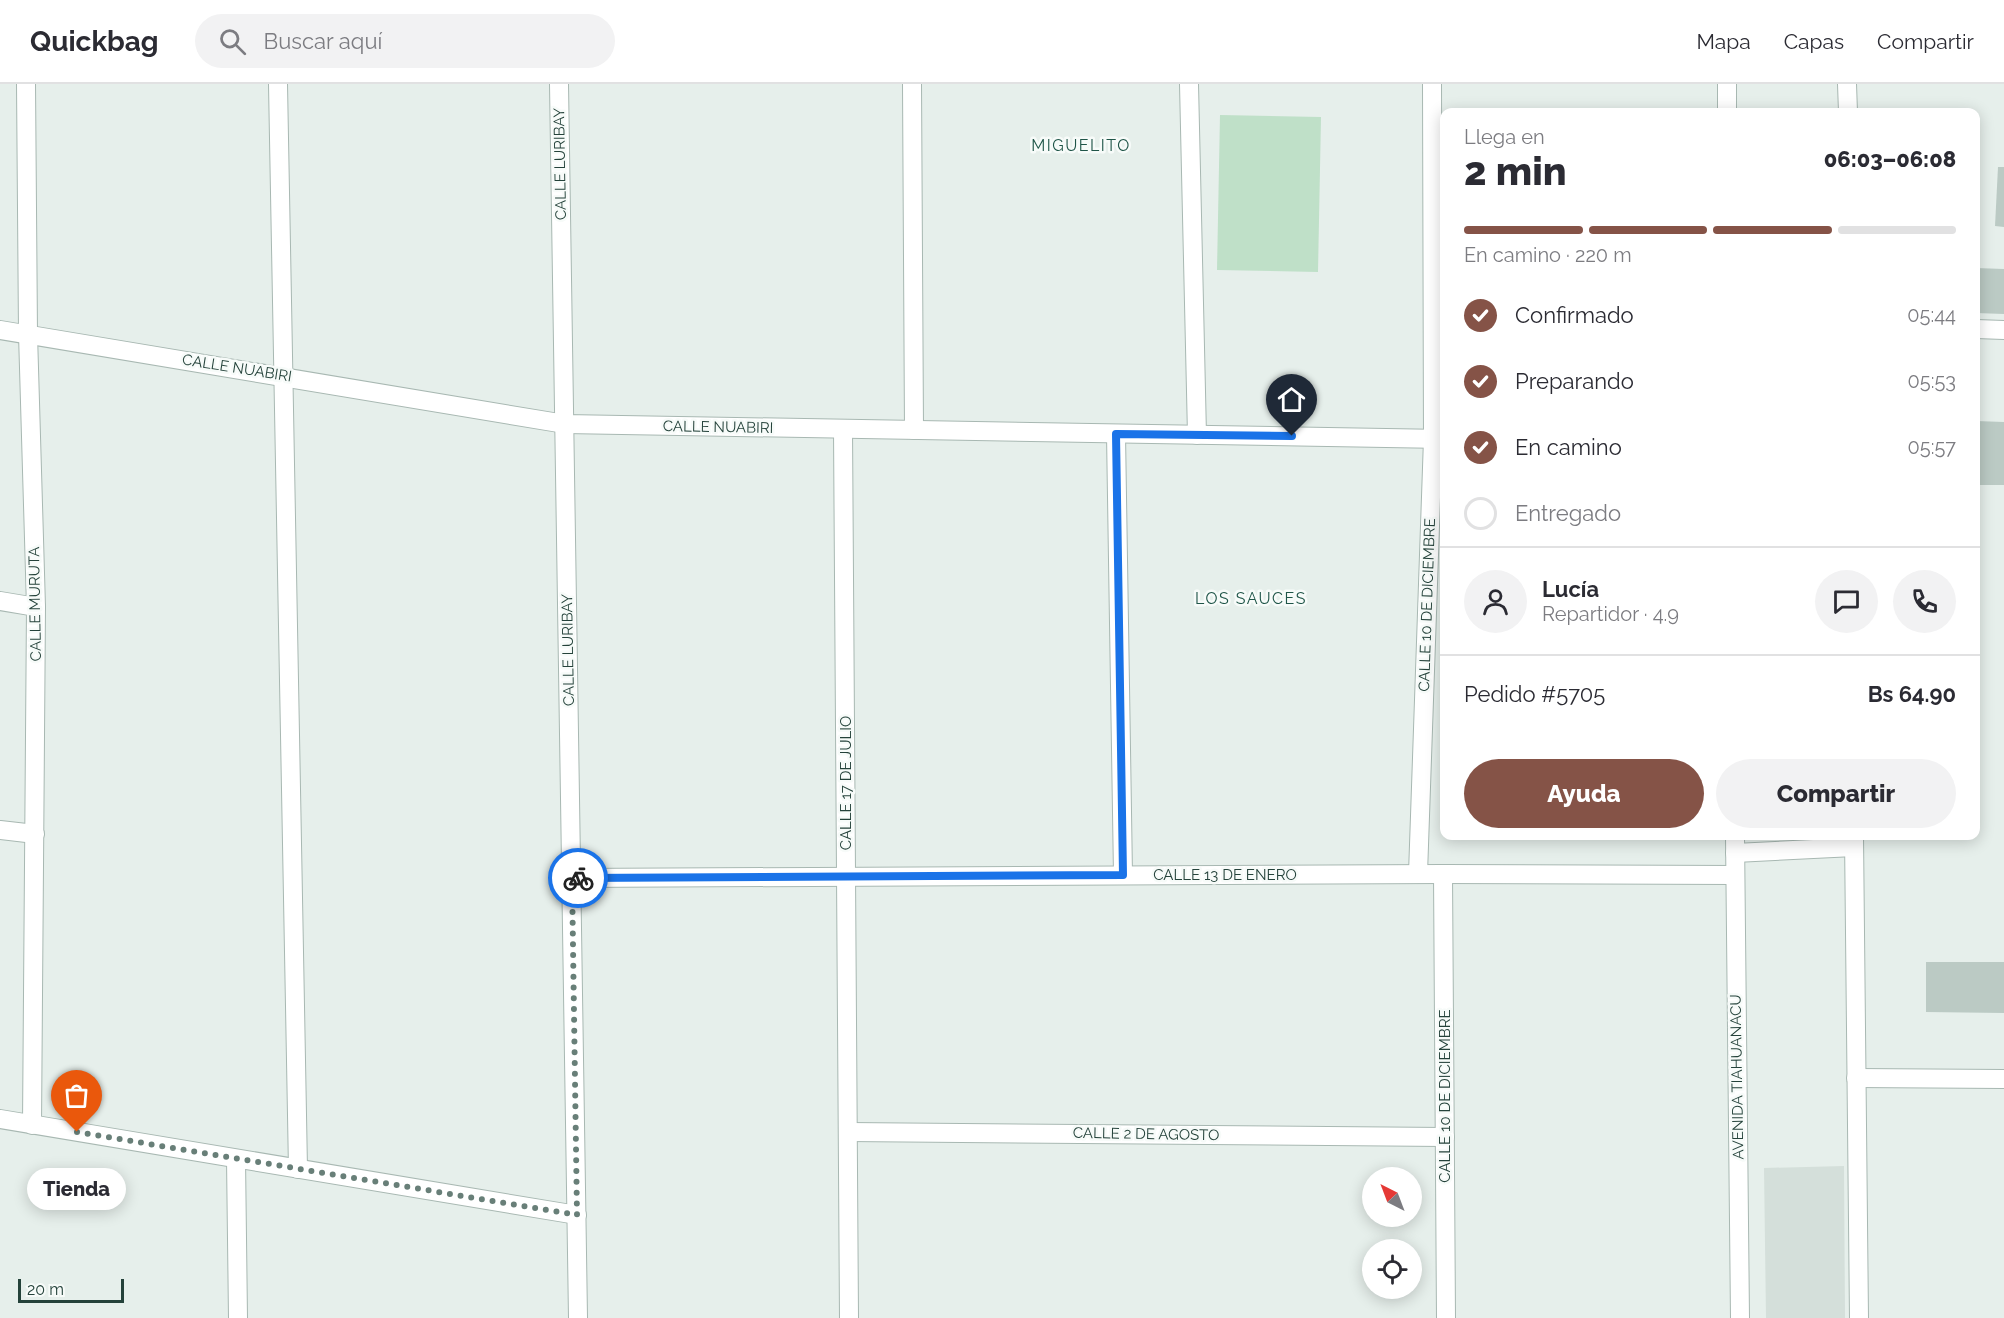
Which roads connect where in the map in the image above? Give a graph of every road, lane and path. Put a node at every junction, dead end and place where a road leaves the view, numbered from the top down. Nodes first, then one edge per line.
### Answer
1 (26, 84) edge
2 (278, 84) edge
3 (559, 84) edge
4 (912, 84) edge
5 (1190, 84) edge
6 (1432, 84) edge
7 (1727, 84) edge
8 (1847, 84) edge
9 (1727, 108) edge
10 (1848, 108) edge
11 (1980, 329) edge
12 (0, 330) edge
13 (2004, 330) edge
14 (28, 334) junction
15 (284, 376) junction
16 (565, 424) junction
17 (843, 429) junction
18 (914, 430) junction
19 (1116, 434) junction
20 (1197, 435) junction
21 (1439, 439) edge
22 (0, 601) edge
23 (36, 606) junction
24 (0, 830) edge
25 (35, 834) junction
26 (1854, 841) edge
27 (1735, 844) edge
28 (1418, 874) junction
29 (1443, 874) junction
30 (1123, 875) junction
31 (1735, 875) junction
32 (846, 877) junction
33 (572, 878) junction
34 (1856, 1078) junction
35 (2004, 1079) edge
36 (0, 1119) edge
37 (32, 1125) junction
38 (848, 1132) junction
39 (1445, 1137) junction
40 (236, 1159) junction
41 (298, 1169) junction
42 (577, 1215) junction
43 (238, 1318) edge
44 (578, 1318) edge
45 (849, 1318) edge
46 (1446, 1318) edge
47 (1740, 1318) edge
48 (1859, 1318) edge

1 - 14 street, CALLE MURUTA
2 - 15 street
3 - 16 street, CALLE LURIBAY
4 - 18 street
5 - 20 street
6 - 21 street, CALLE 10 DE DICIEMBRE
7 - 9 street
8 - 10 street
11 - 13 street
12 - 14 street, CALLE NUABIRI
14 - 15 street, CALLE NUABIRI
14 - 23 street, CALLE MURUTA
15 - 16 street, CALLE NUABIRI
15 - 41 street
16 - 17 street, CALLE NUABIRI
16 - 33 street, CALLE LURIBAY
17 - 18 street, CALLE NUABIRI
17 - 32 street, CALLE 17 DE JULIO
18 - 19 street, CALLE NUABIRI
19 - 20 street, CALLE NUABIRI
19 - 30 street
20 - 21 street, CALLE NUABIRI
21 - 28 street, CALLE 10 DE DICIEMBRE
22 - 23 street
23 - 25 street, CALLE MURUTA
24 - 25 street
25 - 37 street, CALLE MURUTA
26 - 27 street
26 - 34 street
27 - 31 street, AVENIDA TIAHUANACU
28 - 29 street, CALLE 13 DE ENERO
28 - 30 street, CALLE 13 DE ENERO
29 - 31 street, CALLE 13 DE ENERO
29 - 39 street, CALLE 10 DE DICIEMBRE
30 - 32 street, CALLE 13 DE ENERO
31 - 47 street, AVENIDA TIAHUANACU
32 - 33 street, CALLE 13 DE ENERO
32 - 38 street, CALLE 17 DE JULIO
33 - 42 street, CALLE LURIBAY
34 - 35 street
34 - 48 street
36 - 37 street
37 - 40 street
38 - 39 street, CALLE 2 DE AGOSTO
38 - 45 street, CALLE 17 DE JULIO
39 - 46 street, CALLE 10 DE DICIEMBRE
40 - 41 street
40 - 43 street
41 - 42 street
42 - 44 street, CALLE LURIBAY

